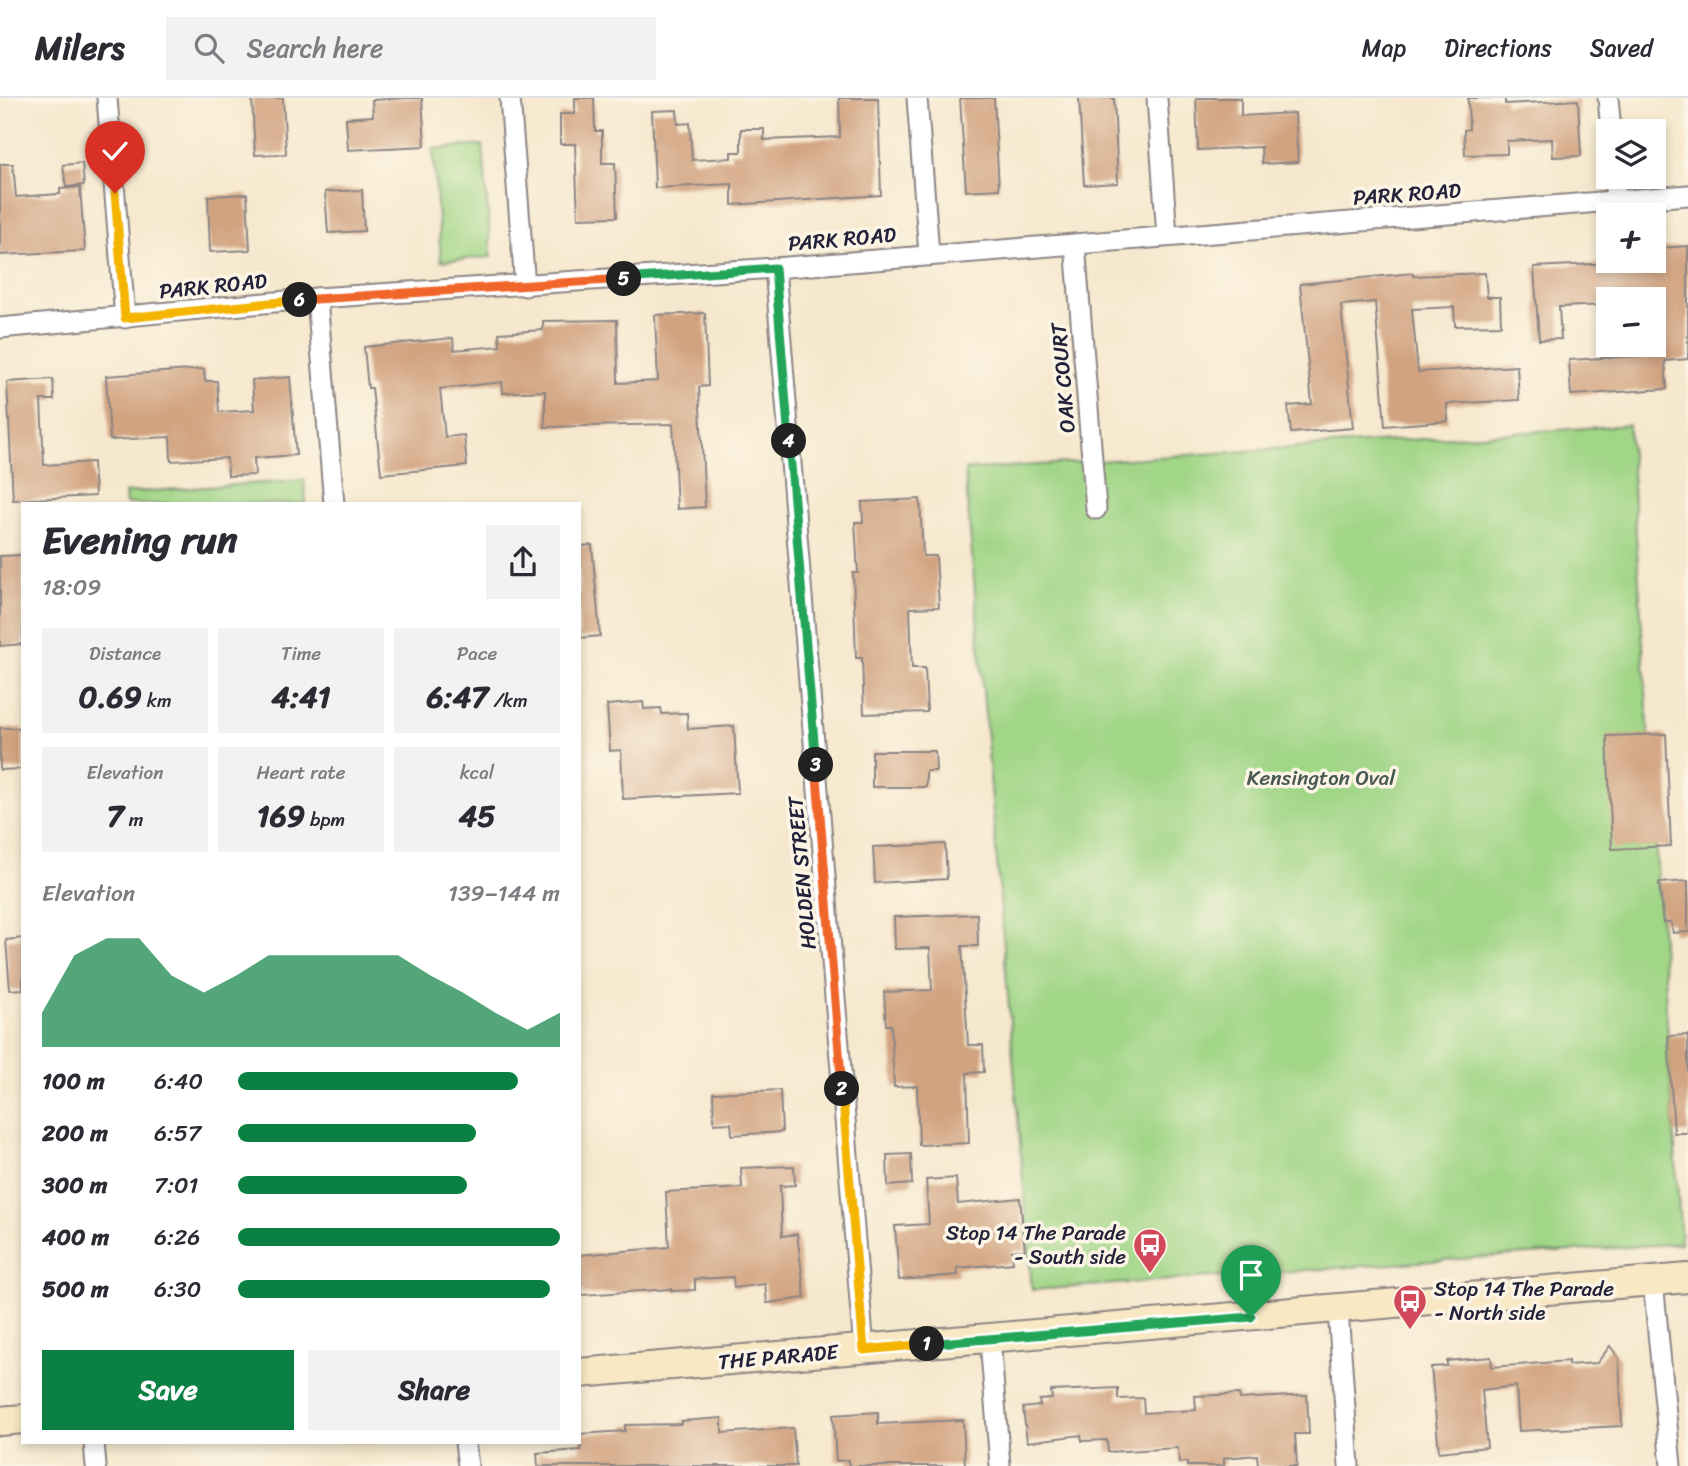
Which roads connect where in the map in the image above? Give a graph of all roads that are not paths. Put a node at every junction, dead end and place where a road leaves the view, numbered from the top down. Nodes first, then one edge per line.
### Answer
1 (107, 98) edge
2 (510, 98) edge
3 (917, 98) edge
4 (1157, 98) edge
5 (1608, 98) edge
6 (1610, 119) edge
7 (1615, 189) edge
8 (1688, 195) edge
9 (1616, 201) junction
10 (1167, 236) junction
11 (1075, 244) junction
12 (929, 254) junction
13 (775, 268) junction
14 (525, 286) junction
15 (317, 298) junction
16 (125, 318) junction
17 (0, 328) edge
18 (334, 502) edge
19 (1096, 509) dead end
20 (1688, 1278) edge
21 (1653, 1281) junction
22 (1338, 1310) junction
23 (990, 1339) junction
24 (864, 1350) junction
25 (581, 1373) edge
26 (21, 1419) edge
27 (0, 1421) edge
28 (94, 1444) edge
29 (466, 1444) edge
30 (96, 1466) edge
31 (468, 1466) edge
32 (1000, 1466) edge
33 (1349, 1466) edge
34 (1671, 1466) edge

1 - 16 street
2 - 14 street
3 - 12 street
4 - 10 street
5 - 6 street
7 - 9 street
8 - 9 street, PARK ROAD
9 - 10 street, PARK ROAD
10 - 11 street, PARK ROAD
11 - 12 street, PARK ROAD
11 - 19 street, OAK COURT
12 - 13 street, PARK ROAD
13 - 14 street, PARK ROAD
13 - 24 street, HOLDEN STREET
14 - 15 street, PARK ROAD
15 - 16 street, PARK ROAD
15 - 18 street
16 - 17 street, PARK ROAD
20 - 21 main road, THE PARADE
21 - 22 main road, THE PARADE
21 - 34 street
22 - 23 main road, THE PARADE
22 - 33 street
23 - 24 main road, THE PARADE
23 - 32 street
24 - 25 main road, THE PARADE
26 - 27 main road
28 - 30 street
29 - 31 street

